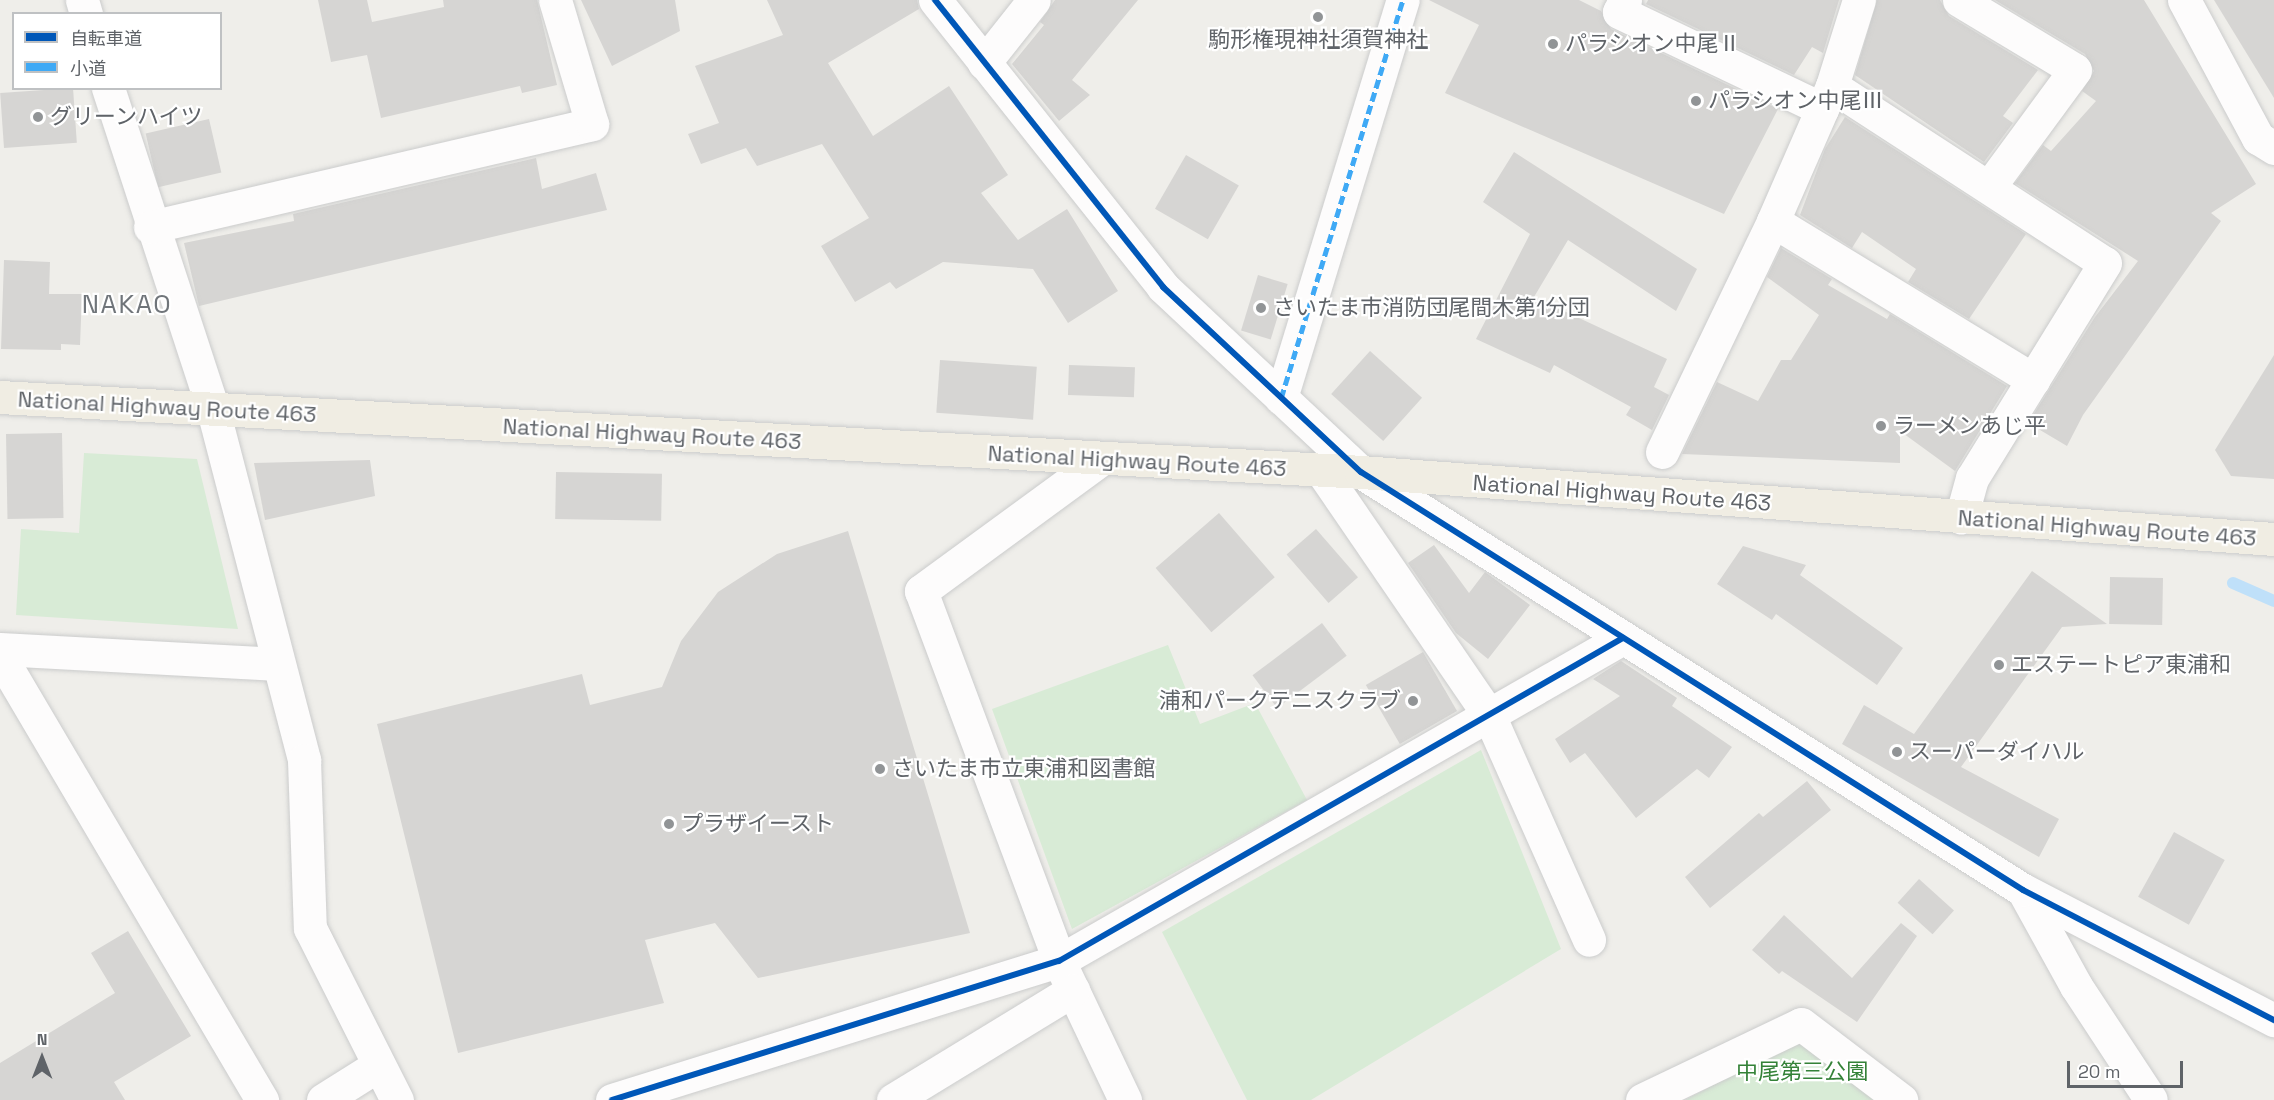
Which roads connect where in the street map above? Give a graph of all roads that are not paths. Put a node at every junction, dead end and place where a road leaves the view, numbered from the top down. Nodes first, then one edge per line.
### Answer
1 (555, 0) edge
2 (935, 0) edge
3 (1034, 0) edge
4 (1403, 0) edge
5 (1625, 0) edge
6 (1859, 0) edge
7 (1959, 0) edge
8 (2184, 0) edge
9 (984, 63) junction
10 (109, 90) edge
11 (1827, 98) junction
12 (2274, 148) edge
13 (1989, 188) junction
14 (1773, 221) junction
15 (150, 227) junction
16 (2033, 380) junction
17 (0, 397) edge
18 (1281, 398) junction
19 (213, 410) junction
20 (1100, 460) junction
21 (1321, 470) junction
22 (1361, 472) junction
23 (1642, 494) junction
24 (1962, 519) junction
25 (2274, 539) edge
26 (1623, 638) junction
27 (0, 649) edge
28 (0, 656) edge
29 (279, 664) junction
30 (1489, 715) junction
31 (2024, 890) junction
32 (1589, 940) dead end
33 (1066, 976) junction
34 (2274, 1020) edge
35 (377, 1066) junction
36 (262, 1100) edge
37 (323, 1100) edge
38 (397, 1100) edge
39 (612, 1100) edge
40 (893, 1100) edge
41 (1125, 1100) edge
42 (1642, 1100) edge
43 (1901, 1100) edge
44 (2151, 1100) edge

1 - 15 street
2 - 9 street
3 - 9 street
4 - 18 street
5 - 11 street
6 - 11 street
7 - 13 street
8 - 12 street
9 - 18 street
10 - 15 street
11 - 13 street
11 - 14 street
13 - 16 street
14 - 16 street
14 - 23 street
15 - 19 street
16 - 24 street
17 - 19 highway, National Highway Route 463
18 - 22 street
19 - 20 highway, National Highway Route 463
19 - 29 street
20 - 21 highway, National Highway Route 463
20 - 33 street
21 - 22 highway, National Highway Route 463
21 - 30 street
22 - 23 highway, National Highway Route 463
22 - 26 street
23 - 24 highway, National Highway Route 463
24 - 25 highway, National Highway Route 463
26 - 30 street
26 - 31 street
27 - 29 street
28 - 36 street
29 - 35 street
30 - 32 street
30 - 33 street
31 - 34 street
31 - 44 street
33 - 39 street
33 - 40 street
33 - 41 street
35 - 37 street
35 - 38 street
42 - 43 street

